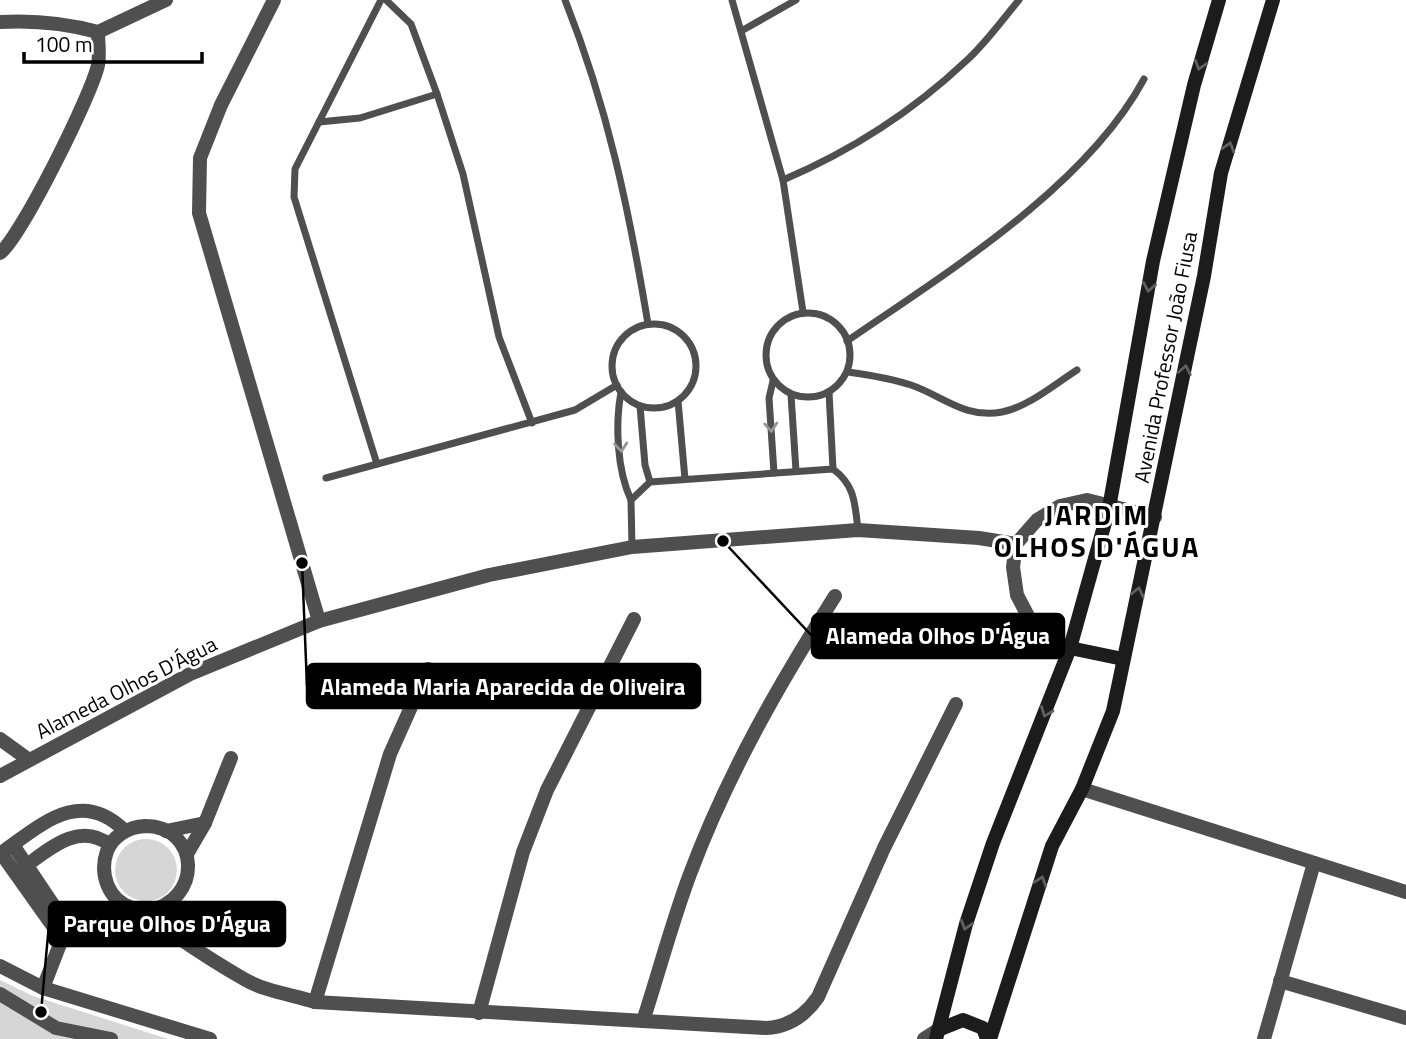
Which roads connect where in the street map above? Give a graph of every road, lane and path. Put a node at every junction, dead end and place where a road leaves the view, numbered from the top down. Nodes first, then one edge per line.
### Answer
1 (166, 0) edge
2 (274, 0) edge
3 (384, 0) edge
4 (565, 0) edge
5 (732, 0) edge
6 (796, 0) edge
7 (1019, 0) edge
8 (1219, 0) edge
9 (1273, 0) edge
10 (0, 22) edge
11 (743, 30) junction
12 (98, 32) junction
13 (1144, 79) dead end
14 (437, 94) junction
15 (319, 122) junction
16 (783, 180) junction
17 (0, 253) edge
18 (803, 312) junction
19 (648, 324) junction
20 (847, 341) junction
21 (1077, 370) dead end
22 (848, 372) junction
23 (773, 381) junction
24 (619, 388) junction
25 (829, 392) junction
26 (791, 395) junction
27 (678, 401) junction
28 (640, 405) junction
29 (532, 423) junction
30 (377, 464) junction
31 (833, 468) junction
32 (796, 471) junction
33 (774, 473) junction
34 (326, 478) dead end
35 (685, 479) junction
36 (650, 482) junction
37 (631, 500) junction
38 (1109, 508) junction
39 (1155, 517) junction
40 (858, 530) junction
41 (1016, 544) junction
42 (632, 547) junction
43 (835, 596) dead end
44 (634, 619) dead end
45 (319, 621) junction
46 (1070, 648) junction
47 (1123, 659) junction
48 (428, 669) dead end
49 (956, 704) dead end
50 (0, 739) edge
51 (231, 758) dead end
52 (29, 760) junction
53 (2, 772) edge
54 (1082, 789) junction
55 (58, 814) junction
56 (205, 823) junction
57 (125, 831) junction
58 (166, 831) junction
59 (73, 835) junction
60 (110, 845) junction
61 (187, 854) junction
62 (1314, 863) junction
63 (22, 869) junction
64 (1406, 892) edge
65 (120, 902) junction
66 (173, 902) junction
67 (147, 911) junction
68 (174, 934) junction
69 (67, 936) junction
70 (0, 966) edge
71 (1280, 981) junction
72 (43, 988) junction
73 (0, 993) edge
74 (315, 1002) junction
75 (479, 1013) junction
76 (1406, 1018) edge
77 (643, 1021) junction
78 (937, 1035) edge
79 (111, 1039) edge
80 (210, 1039) edge
81 (924, 1039) edge
82 (989, 1039) edge
83 (1264, 1039) edge

1 - 12 street
2 - 45 street
3 - 14 lane
3 - 15 lane
4 - 19 lane
5 - 11 lane
6 - 11 lane
7 - 16 lane
8 -> 38 street, Avenida Professor João Fiusa
39 -> 9 street, Avenida Professor João Fiusa
10 - 12 street
11 - 16 lane
12 - 17 street
13 - 20 lane
14 - 15 lane
14 - 29 lane
15 - 30 lane
16 - 18 lane
18 - 20 lane
18 - 23 lane
19 - 24 lane
19 - 27 lane
20 - 22 lane
21 - 22 lane
22 - 25 lane
23 - 26 lane
23 -> 33 lane
24 - 28 lane
24 - 29 lane
24 -> 37 lane
25 - 26 lane
25 - 31 lane
26 - 32 lane
27 - 28 lane
27 - 35 lane
28 - 36 lane
29 - 30 lane
30 - 34 lane
31 - 32 lane
31 - 40 lane
32 - 33 lane
33 - 35 lane
35 - 36 lane
36 - 37 lane
37 - 42 lane
38 - 39 street
38 - 41 street
38 - 46 street, Avenida Professor João Fiusa
47 -> 39 street, Avenida Professor João Fiusa
40 - 41 street, Alameda Olhos D'Água
40 - 42 street, Alameda Olhos D'Água
41 - 46 street
42 - 45 street, Alameda Olhos D'Água
43 - 77 street
44 - 75 street
45 - 52 street, Alameda Olhos D'Água
46 - 47 street
46 -> 78 street, Avenida Professor João Fiusa
47 - 54 street, Avenida Professor João Fiusa
48 - 74 street
49 - 77 street
50 - 52 street
51 - 56 street
52 - 53 street, Alameda Olhos D'Água
54 - 62 street
82 -> 54 street, Avenida Professor João Fiusa
55 - 57 street
55 - 59 street
55 - 63 street
56 - 58 street
56 - 61 street
57 - 58 street
57 - 60 street
58 - 61 street
59 - 60 street
59 - 63 street
60 - 65 street
61 - 66 street
62 - 64 street
62 - 71 street
63 - 69 street
65 - 67 street
65 - 69 street
66 - 67 street
66 - 68 street
67 - 68 street
68 - 74 street
69 - 72 street
70 - 72 street
71 - 76 street
71 - 83 street
72 - 80 street
73 - 79 street
74 - 75 street
75 - 77 street
78 - 81 street
78 - 82 street

